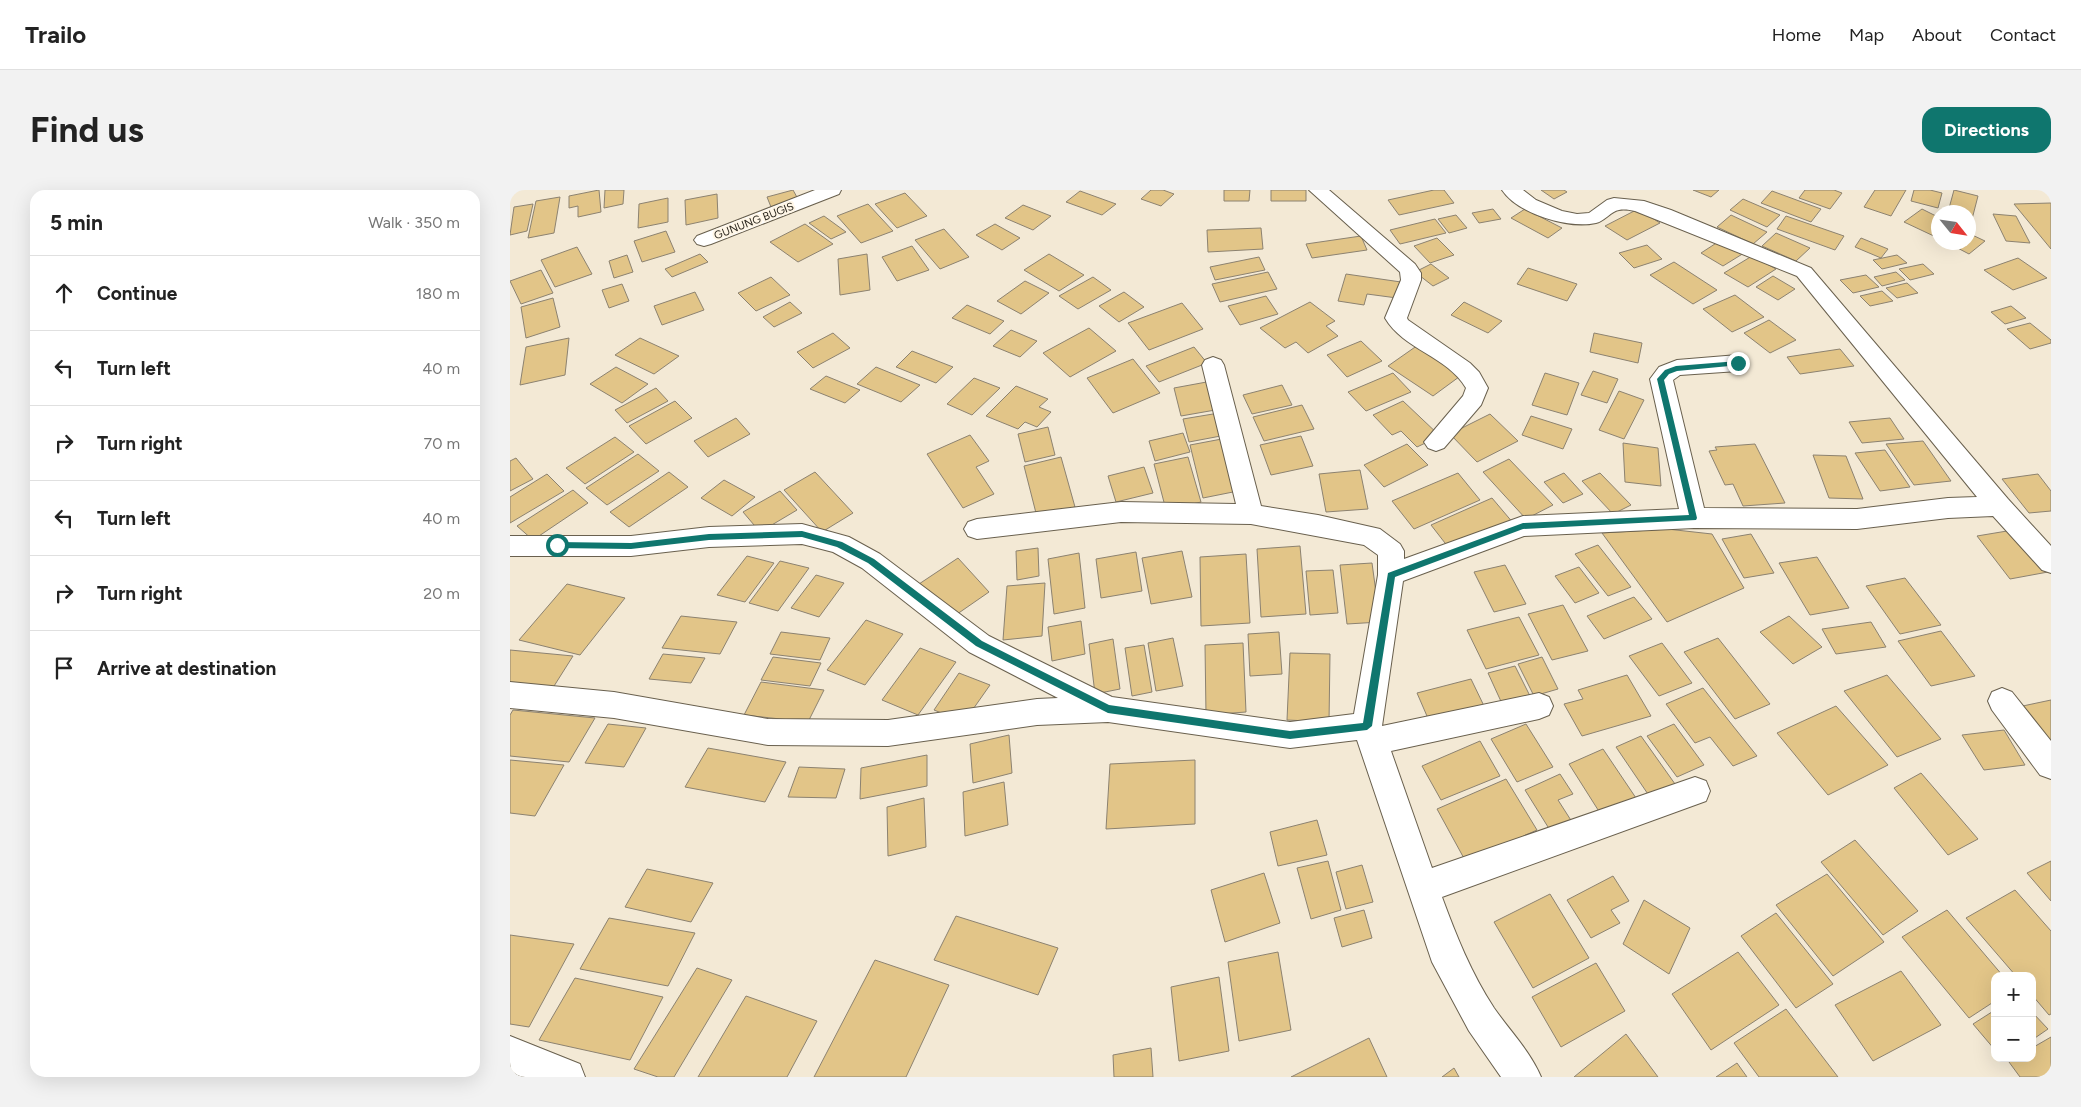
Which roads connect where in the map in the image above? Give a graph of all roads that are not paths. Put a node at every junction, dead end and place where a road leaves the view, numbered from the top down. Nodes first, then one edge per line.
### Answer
1 (832, 190) edge
2 (1318, 190) edge
3 (1511, 190) edge
4 (704, 240) dead end
5 (1738, 363) dead end
6 (1212, 365) dead end
7 (1436, 442) dead end
8 (1999, 506) junction
9 (1251, 514) junction
10 (1694, 518) junction
11 (977, 529) dead end
12 (510, 546) edge
13 (2051, 563) edge
14 (1391, 575) junction
15 (510, 694) edge
16 (2002, 701) dead end
17 (1539, 706) dead end
18 (1108, 709) junction
19 (1370, 734) junction
20 (2051, 766) edge
21 (1695, 791) dead end
22 (1422, 888) junction
23 (510, 1054) edge
24 (567, 1077) edge
25 (1523, 1077) edge

1 - 4 street, GUNUNG BUGIS
2 - 7 street
3 - 8 street
5 - 10 street
6 - 9 street
8 - 10 street
8 - 13 street
9 - 11 street
9 - 14 street
10 - 14 street
12 - 18 street
14 - 19 street
15 - 18 street
16 - 20 street
17 - 19 street
18 - 19 street
19 - 22 street
21 - 22 street
22 - 25 street
23 - 24 street

